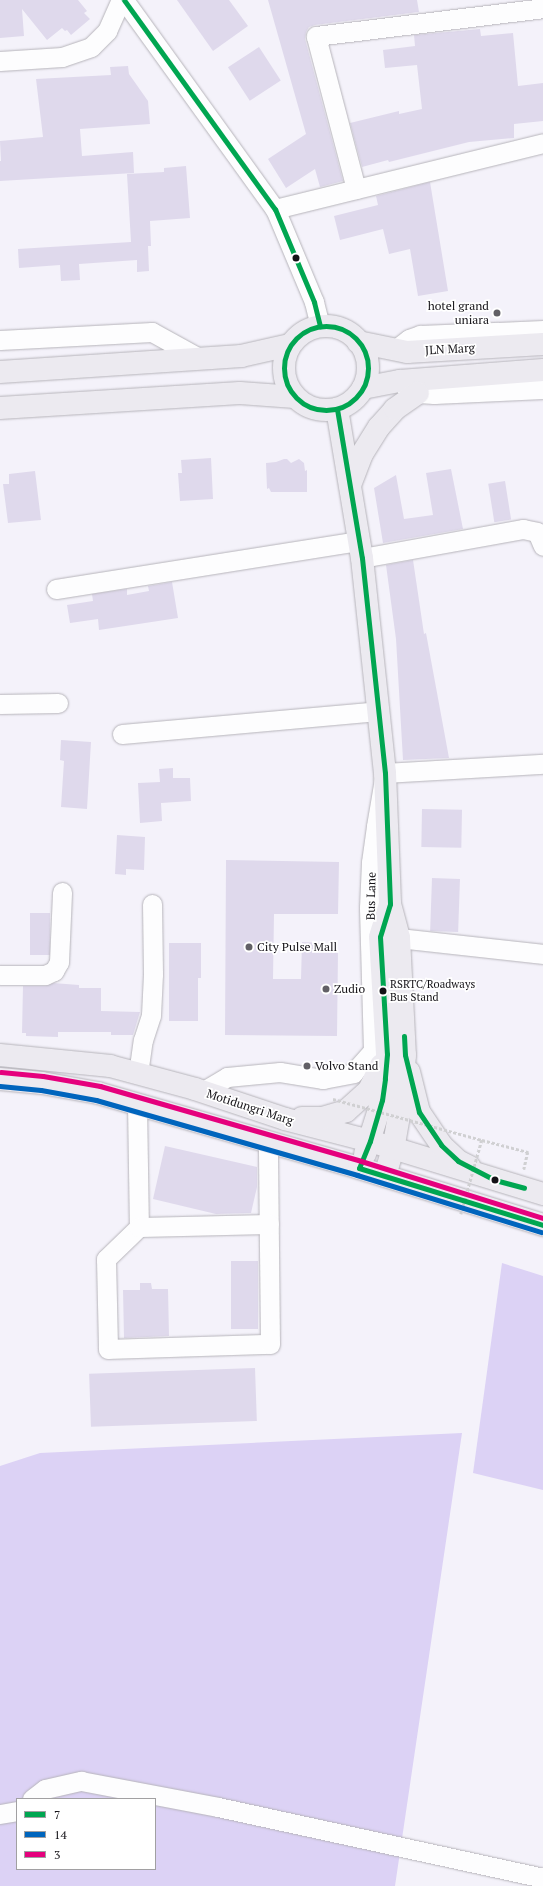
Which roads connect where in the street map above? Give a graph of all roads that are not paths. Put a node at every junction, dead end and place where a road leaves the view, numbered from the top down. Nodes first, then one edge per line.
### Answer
1 (123, 0) edge
2 (541, 6) edge
3 (0, 61) edge
4 (543, 143) edge
5 (356, 189) junction
6 (275, 209) junction
7 (320, 326) junction
8 (543, 330) edge
9 (0, 340) edge
10 (358, 342) junction
11 (543, 344) edge
12 (290, 345) junction
13 (396, 349) junction
14 (201, 359) junction
15 (543, 370) edge
16 (0, 372) edge
17 (400, 381) junction
18 (363, 388) junction
19 (543, 389) edge
20 (418, 393) junction
21 (295, 397) junction
22 (0, 408) edge
23 (336, 409) junction
24 (350, 486) junction
25 (543, 546) edge
26 (361, 550) junction
27 (56, 589) dead end
28 (58, 703) dead end
29 (0, 704) edge
30 (378, 711) junction
31 (122, 734) dead end
32 (543, 764) edge
33 (385, 773) junction
34 (62, 892) dead end
35 (152, 904) dead end
36 (390, 904) junction
37 (399, 938) junction
38 (543, 954) edge
39 (0, 975) edge
40 (0, 1055) edge
41 (396, 1055) junction
42 (138, 1074) junction
43 (0, 1079) edge
44 (202, 1092) junction
45 (137, 1104) junction
46 (285, 1119) junction
47 (370, 1141) junction
48 (268, 1142) junction
49 (393, 1149) junction
50 (359, 1168) junction
51 (385, 1176) junction
52 (495, 1180) junction
53 (543, 1194) edge
54 (269, 1224) junction
55 (543, 1225) edge
56 (139, 1227) junction
57 (33, 1798) edge
58 (16, 1811) edge
59 (0, 1814) edge
60 (543, 1878) edge

1 - 3 street
1 - 6 street
2 - 5 street
4 - 5 street
5 - 6 street
6 - 7 street
7 - 10 main road
7 - 12 main road
8 - 13 street
9 - 14 street
10 - 13 main road, JLN Marg
10 - 18 main road
11 - 13 main road, JLN Marg
12 - 14 main road
12 - 21 main road
14 - 16 main road
15 - 17 main road
17 - 18 main road
17 - 20 street
18 - 23 main road
19 - 20 street
20 - 24 main road
21 - 22 main road
21 - 23 main road
23 - 24 main road
24 - 26 main road
25 - 26 street
26 - 27 street
26 - 30 main road
28 - 29 street
30 - 31 street
30 - 33 main road
32 - 33 street
33 - 36 main road
33 - 44 street, Bus Lane
34 - 39 street
35 - 42 street
36 - 37 main road
36 - 41 main road
37 - 38 street
37 - 41 main road
40 - 42 main road, Motidungri Marg
41 - 46 main road
41 - 47 main road
41 - 49 main road
41 - 52 main road
42 - 44 main road, Motidungri Marg
43 - 45 main road
44 - 46 main road, Motidungri Marg
45 - 48 main road
45 - 56 street
46 - 47 main road, Motidungri Marg
47 - 49 main road, Motidungri Marg
47 - 50 main road
48 - 50 main road
48 - 54 street
49 - 51 main road
49 - 52 main road, Motidungri Marg
50 - 51 main road
51 - 55 main road
52 - 53 main road
54 - 56 street
54 - 56 street
57 - 60 street
58 - 59 street

